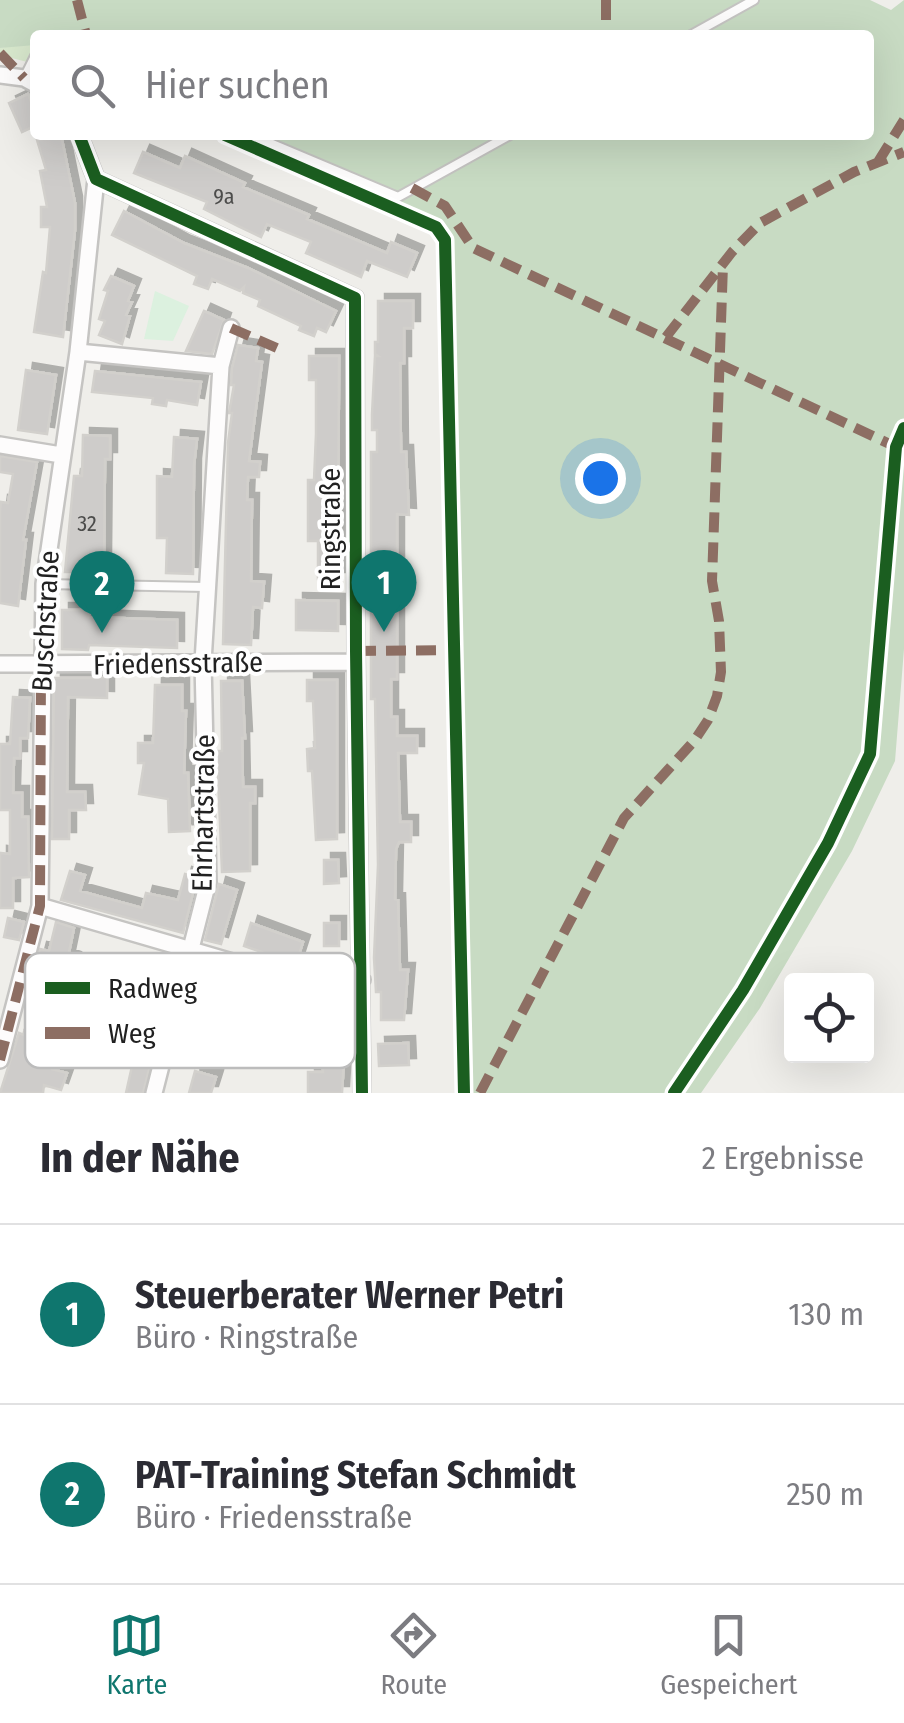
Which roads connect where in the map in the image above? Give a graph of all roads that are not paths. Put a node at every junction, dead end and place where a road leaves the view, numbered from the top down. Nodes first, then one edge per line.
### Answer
1 (754, 0) edge
2 (700, 30) edge
3 (0, 74) edge
4 (29, 81) edge
5 (81, 140) edge
6 (262, 140) edge
7 (501, 140) edge
8 (96, 179) junction
9 (231, 328) dead end
10 (78, 352) junction
11 (220, 366) junction
12 (0, 445) edge
13 (61, 454) junction
14 (44, 584) junction
15 (206, 586) junction
16 (202, 662) junction
17 (356, 662) junction
18 (0, 664) edge
19 (41, 665) junction
20 (40, 906) junction
21 (190, 949) junction
22 (28, 953) edge
23 (189, 953) edge
24 (203, 953) edge
25 (25, 964) edge
26 (362, 980) junction
27 (355, 981) edge
28 (0, 1060) edge
29 (160, 1068) edge
30 (154, 1093) edge
31 (362, 1093) edge

1 - 2 lane
3 - 4 street
5 - 8 street
6 - 7 lane
8 - 10 street, Buschstraße
8 - 17 street, Ringstraße
9 - 11 street, Ehrhartstraße
10 - 11 street
10 - 13 street, Buschstraße
11 - 15 street, Ehrhartstraße
12 - 13 street
13 - 14 street, Buschstraße
14 - 15 lane
14 - 19 street, Buschstraße
15 - 16 street, Ehrhartstraße
16 - 17 street, Friedensstraße
16 - 19 street, Friedensstraße
16 - 21 street, Ehrhartstraße
17 - 26 street, Ringstraße
18 - 19 street, Friedensstraße
19 - 20 street, Buschstraße
20 - 21 street
20 - 22 street, Buschstraße
21 - 23 street, Ehrhartstraße
21 - 24 street
25 - 28 street, Buschstraße
26 - 27 street
26 - 31 street, Ringstraße
29 - 30 street, Ehrhartstraße

